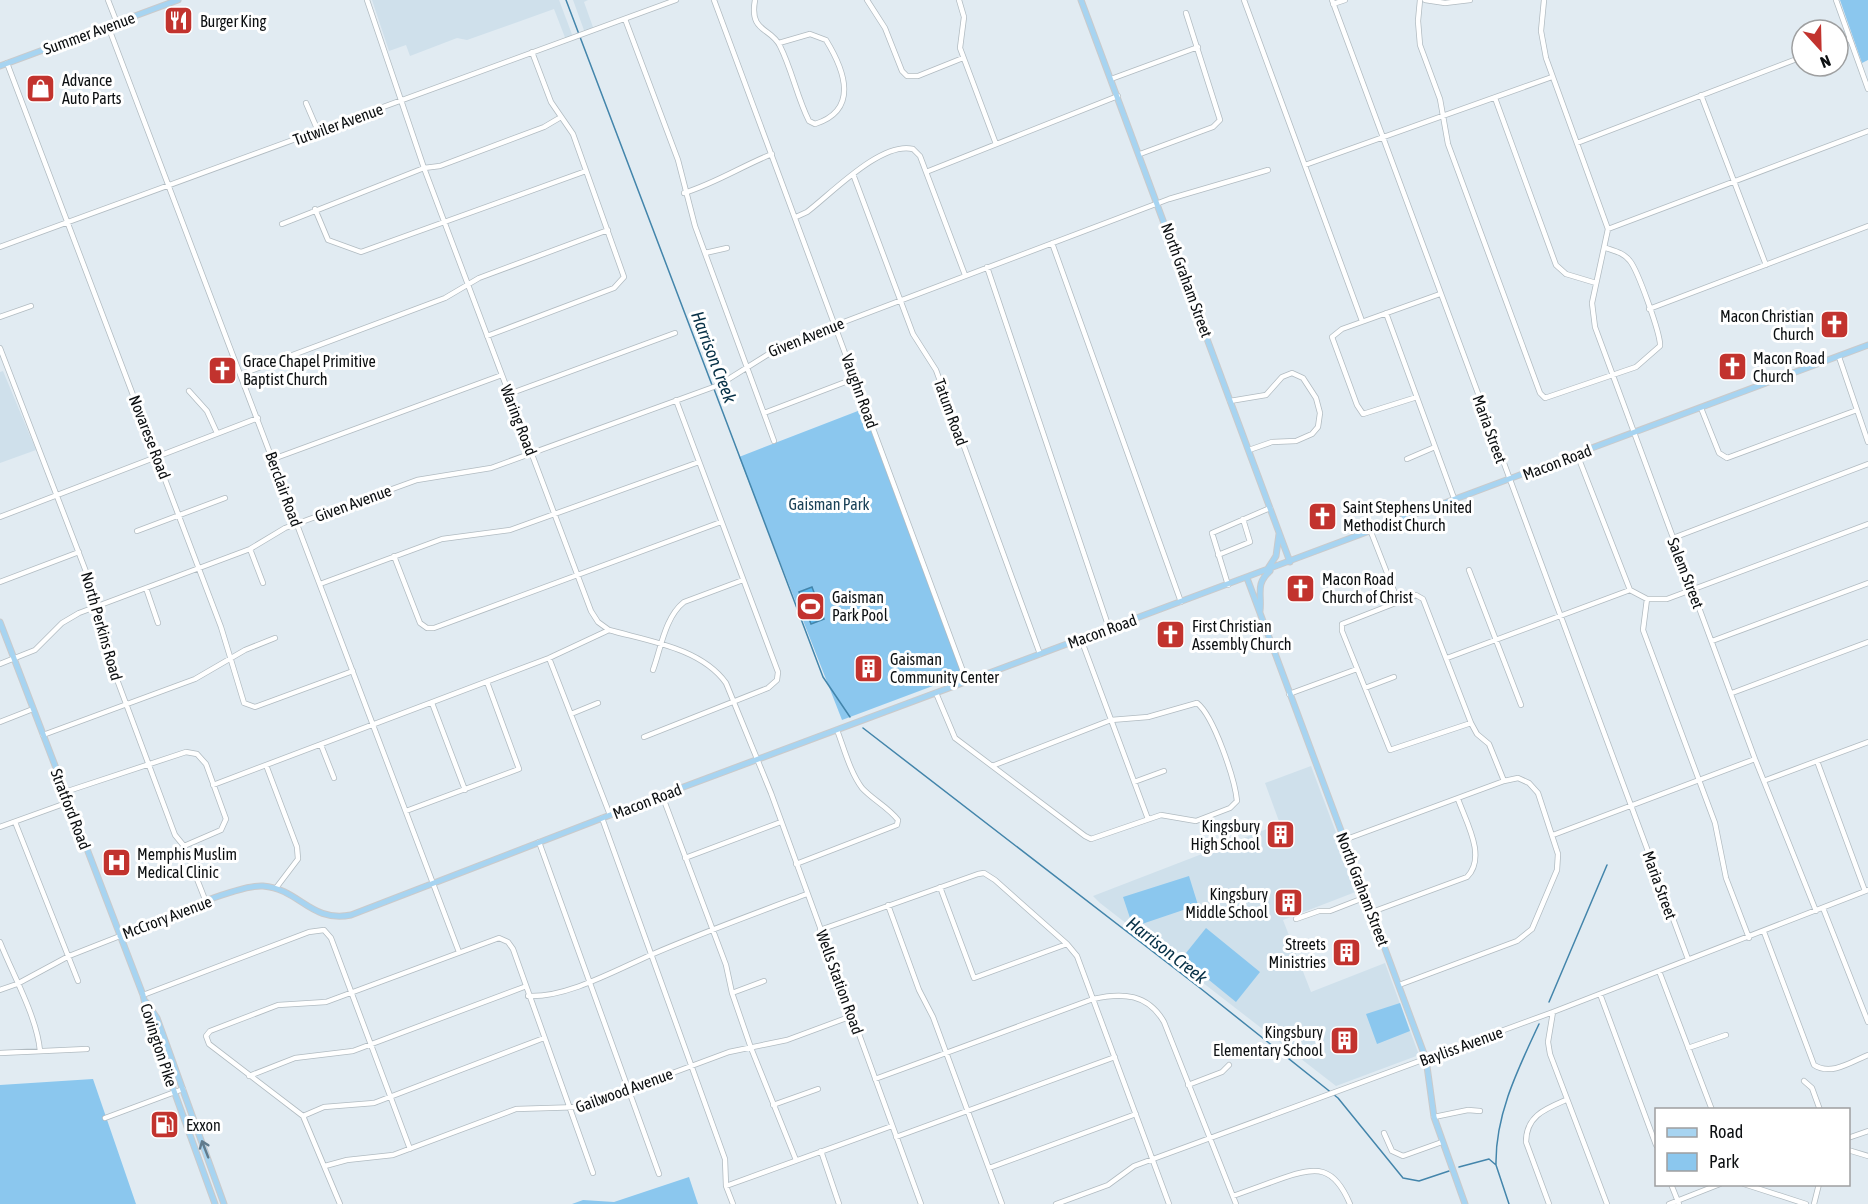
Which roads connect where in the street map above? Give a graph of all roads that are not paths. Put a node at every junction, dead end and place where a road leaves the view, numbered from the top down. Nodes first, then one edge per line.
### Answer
1 (108, 0) edge
2 (177, 0) edge
3 (367, 0) edge
4 (676, 0) edge
5 (714, 0) edge
6 (867, 0) edge
7 (959, 0) edge
8 (1081, 0) edge
9 (1245, 0) edge
10 (1345, 0) edge
11 (1420, 0) edge
12 (1425, 0) edge
13 (1470, 0) edge
14 (1544, 0) edge
15 (1836, 0) edge
16 (753, 1) edge
17 (1453, 1) edge
18 (1333, 2) edge
19 (1186, 13) dead end
20 (1842, 18) edge
21 (625, 19) junction
22 (117, 23) junction
23 (108, 26) junction
24 (1850, 39) edge
25 (779, 43) junction
26 (1198, 47) junction
27 (532, 52) junction
28 (963, 58) junction
29 (1790, 62) edge
30 (7, 63) junction
31 (1868, 63) edge
32 (0, 66) edge
33 (1860, 66) junction
34 (1552, 77) junction
35 (1111, 79) junction
36 (1868, 89) edge
37 (1701, 95) junction
38 (1118, 96) junction
39 (1495, 98) junction
40 (400, 101) junction
41 (306, 103) dead end
42 (561, 117) junction
43 (1443, 117) junction
44 (318, 131) junction
45 (1868, 131) edge
46 (1382, 136) junction
47 (1577, 143) junction
48 (996, 144) junction
49 (772, 154) junction
50 (1140, 154) junction
51 (1305, 165) junction
52 (424, 168) junction
53 (1268, 170) dead end
54 (586, 171) junction
55 (926, 172) junction
56 (853, 174) junction
57 (1734, 182) junction
58 (171, 185) junction
59 (684, 193) junction
60 (1159, 203) junction
61 (315, 209) junction
62 (796, 218) junction
63 (68, 222) junction
64 (445, 223) junction
65 (282, 224) dead end
66 (1868, 226) edge
67 (1608, 229) junction
68 (608, 230) junction
69 (1052, 243) junction
70 (0, 247) edge
71 (727, 248) dead end
72 (1606, 248) junction
73 (705, 253) junction
74 (1766, 265) junction
75 (987, 267) junction
76 (965, 276) junction
77 (1596, 283) junction
78 (468, 285) junction
79 (1440, 294) junction
80 (900, 300) junction
81 (31, 306) dead end
82 (1649, 309) junction
83 (1386, 313) junction
84 (0, 317) edge
85 (1362, 321) junction
86 (836, 325) junction
87 (675, 333) dead end
88 (487, 336) junction
89 (1868, 345) edge
90 (0, 348) edge
91 (1839, 357) junction
92 (746, 367) junction
93 (242, 374) junction
94 (502, 375) junction
95 (1613, 375) junction
96 (856, 378) junction
97 (189, 391) dead end
98 (509, 394) junction
99 (1417, 397) junction
100 (676, 400) junction
101 (1230, 401) junction
102 (1701, 408) junction
103 (1857, 410) junction
104 (764, 413) junction
105 (258, 418) junction
106 (217, 433) junction
107 (1635, 433) junction
108 (774, 441) dead end
109 (1868, 442) edge
110 (1436, 447) junction
111 (1249, 450) junction
112 (532, 454) junction
113 (1577, 454) junction
114 (157, 456) junction
115 (273, 459) junction
116 (1407, 459) dead end
117 (699, 462) junction
118 (1868, 464) edge
119 (1509, 480) junction
120 (56, 495) junction
121 (225, 498) dead end
122 (1455, 501) junction
123 (1270, 508) junction
124 (179, 515) junction
125 (554, 515) junction
126 (0, 516) edge
127 (1243, 519) junction
128 (721, 522) junction
129 (297, 523) junction
130 (1868, 524) edge
131 (137, 531) dead end
132 (1280, 532) junction
133 (1371, 532) junction
134 (1673, 538) junction
135 (250, 549) junction
136 (79, 552) junction
137 (1218, 555) junction
138 (394, 556) junction
139 (1290, 562) junction
140 (199, 568) junction
141 (1274, 568) junction
142 (1469, 570) dead end
143 (1267, 571) junction
144 (577, 576) junction
145 (1247, 578) junction
146 (743, 580) junction
147 (0, 582) edge
148 (263, 583) dead end
149 (1868, 583) edge
150 (320, 584) junction
151 (1228, 585) junction
152 (146, 588) junction
153 (1630, 590) junction
154 (1693, 590) junction
155 (1647, 599) junction
156 (1398, 601) junction
157 (1181, 602) junction
158 (97, 606) junction
159 (1259, 613) junction
160 (1560, 615) junction
161 (0, 622) edge
162 (158, 622) dead end
163 (1109, 628) junction
164 (609, 630) junction
165 (275, 638) dead end
166 (1081, 639) junction
167 (1496, 640) junction
168 (1712, 641) junction
169 (1868, 642) edge
170 (661, 645) junction
171 (1040, 654) junction
172 (549, 658) junction
173 (1447, 658) junction
174 (14, 659) junction
175 (230, 659) junction
176 (0, 664) edge
177 (1357, 669) junction
178 (353, 670) junction
179 (653, 670) dead end
180 (1395, 677) dead end
181 (488, 682) junction
182 (967, 682) junction
183 (1365, 688) junction
184 (936, 693) junction
185 (1732, 693) junction
186 (1289, 694) junction
187 (735, 701) junction
188 (598, 703) dead end
189 (126, 704) junction
190 (432, 704) junction
191 (1521, 705) dead end
192 (33, 709) junction
193 (571, 714) junction
194 (1112, 720) junction
195 (0, 722) edge
196 (1471, 723) junction
197 (375, 725) junction
198 (837, 730) junction
199 (43, 735) junction
200 (644, 736) dead end
201 (1868, 741) edge
202 (321, 745) junction
203 (1755, 759) junction
204 (759, 760) junction
205 (1817, 761) junction
206 (266, 765) junction
207 (149, 766) junction
208 (992, 766) junction
209 (1164, 771) dead end
210 (334, 778) dead end
211 (1698, 780) junction
212 (1766, 780) junction
213 (1504, 781) junction
214 (1134, 782) junction
215 (213, 785) junction
216 (465, 790) junction
217 (65, 792) junction
218 (662, 795) junction
219 (1458, 799) junction
220 (69, 802) junction
221 (1631, 806) junction
222 (406, 812) junction
223 (610, 815) junction
224 (602, 818) junction
225 (1148, 819) junction
226 (15, 822) junction
227 (782, 822) junction
228 (0, 827) edge
229 (1553, 835) junction
230 (1344, 840) junction
231 (539, 843) junction
232 (184, 846) junction
233 (685, 858) junction
234 (796, 864) junction
235 (434, 884) junction
236 (940, 887) junction
237 (276, 888) junction
238 (1867, 891) edge
239 (807, 894) junction
240 (1366, 897) junction
241 (206, 902) junction
242 (888, 905) junction
243 (1823, 908) junction
244 (1816, 911) junction
245 (1372, 912) junction
246 (336, 918) joint
247 (1296, 919) dead end
248 (713, 929) junction
249 (820, 930) junction
250 (1764, 932) junction
251 (120, 936) junction
252 (1749, 938) junction
253 (0, 942) edge
254 (1067, 944) junction
255 (459, 952) junction
256 (652, 954) junction
257 (69, 956) junction
258 (1688, 959) junction
259 (1659, 971) junction
260 (78, 981) dead end
261 (588, 981) junction
262 (764, 981) dead end
263 (17, 984) junction
264 (1399, 985) junction
265 (524, 987) junction
266 (0, 990) edge
267 (351, 993) junction
268 (732, 993) junction
269 (1600, 994) junction
270 (143, 996) junction
271 (528, 996) junction
272 (1093, 999) junction
273 (1553, 1012) junction
274 (852, 1016) junction
275 (1868, 1022) edge
276 (1726, 1035) dead end
277 (544, 1038) junction
278 (370, 1046) junction
279 (751, 1048) junction
280 (1688, 1048) junction
281 (87, 1049) dead end
282 (40, 1051) junction
283 (0, 1053) edge
284 (947, 1053) junction
285 (1868, 1055) edge
286 (1115, 1057) junction
287 (1426, 1059) junction
288 (690, 1065) junction
289 (1229, 1065) dead end
290 (249, 1076) junction
291 (875, 1079) junction
292 (1804, 1081) dead end
293 (1188, 1085) junction
294 (183, 1089) junction
295 (628, 1089) junction
296 (818, 1089) dead end
297 (175, 1092) junction
298 (391, 1097) junction
299 (1566, 1100) junction
300 (773, 1105) junction
301 (1711, 1108) edge
302 (1819, 1108) edge
303 (569, 1110) junction
304 (968, 1111) junction
305 (1480, 1111) dead end
306 (1136, 1114) junction
307 (303, 1116) junction
308 (1434, 1117) junction
309 (105, 1118) dead end
310 (892, 1126) junction
311 (1868, 1131) edge
312 (1384, 1133) dead end
313 (897, 1137) junction
314 (1850, 1137) edge
315 (1212, 1138) junction
316 (1442, 1142) junction
317 (1655, 1142) edge
318 (410, 1149) junction
319 (821, 1151) junction
320 (1850, 1151) edge
321 (1868, 1156) edge
322 (1153, 1159) junction
323 (796, 1160) junction
324 (325, 1166) junction
325 (989, 1168) junction
326 (593, 1173) dead end
327 (659, 1174) dead end
328 (726, 1186) junction
329 (1671, 1186) edge
330 (1718, 1186) edge
331 (1747, 1186) edge
332 (1820, 1186) edge
333 (1233, 1196) junction
334 (1678, 1203) edge
335 (215, 1204) edge
336 (224, 1204) edge
337 (340, 1204) edge
338 (733, 1204) edge
339 (839, 1204) edge
340 (921, 1204) edge
341 (1002, 1204) edge
342 (1056, 1204) edge
343 (1169, 1204) edge
344 (1236, 1204) edge
345 (1350, 1204) edge
346 (1465, 1204) edge
347 (1549, 1204) edge
348 (1606, 1204) edge
349 (1669, 1204) edge
350 (1806, 1204) edge
351 (1814, 1204) edge

1 - 22 street
2 - 22 main road, Summer Avenue
3 - 40 street, Waring Road
4 - 21 street, Tutwiler Avenue
5 - 49 street, Vaughn Road
6 - 28 street
7 - 28 street
8 - 35 main road, North Graham Street
9 - 51 street
10 - 18 street
11 - 43 street
12 - 17 street
13 - 17 street
14 - 34 street
15 - 20 street
16 - 25 street
18 - 46 street, Maria Street
19 - 26 street
21 - 27 street, Tutwiler Avenue
21 - 59 street
22 - 23 main road, Summer Avenue
23 - 30 main road, Summer Avenue
23 - 58 street, Berclair Road
24 - 33 street
25 - 25 street
26 - 35 street
26 - 50 street
27 - 40 street, Tutwiler Avenue
27 - 42 street
28 - 48 street
29 - 37 street
30 - 32 main road, Summer Avenue
30 - 63 street, Novarese Road
31 - 33 street
33 - 36 street
34 - 39 street
34 - 47 street
35 - 38 main road, North Graham Street
37 - 47 street
37 - 57 street
38 - 48 street
38 - 50 main road, North Graham Street
39 - 43 street
39 - 77 street
40 - 44 street, Tutwiler Avenue
40 - 52 street, Waring Road
41 - 44 street
42 - 52 street
42 - 54 street
43 - 46 street
43 - 95 street
44 - 58 street, Tutwiler Avenue
45 - 57 street
46 - 51 street
46 - 79 street, Maria Street
47 - 67 street
48 - 55 street
49 - 59 street
49 - 62 street, Vaughn Road
50 - 60 main road, North Graham Street
51 - 85 street
52 - 61 street
52 - 64 street, Waring Road
53 - 60 street, Given Avenue
54 - 64 street
54 - 68 street
55 - 56 street
55 - 76 street
56 - 62 street
56 - 80 street, Tatum Road
57 - 67 street
57 - 74 street
58 - 63 street, Tutwiler Avenue
58 - 93 street, Berclair Road
59 - 73 street
60 - 69 street, Given Avenue
60 - 101 main road, North Graham Street
61 - 64 street
61 - 65 street
62 - 86 street, Vaughn Road
63 - 70 street, Tutwiler Avenue
63 - 114 street, Novarese Road
64 - 78 street, Waring Road
66 - 74 street
67 - 72 street, Salem Street
68 - 78 street
68 - 88 street
69 - 75 street, Given Avenue
69 - 157 street
71 - 73 street
72 - 77 street, Salem Street
72 - 82 street
73 - 92 street
74 - 82 street
75 - 76 street, Given Avenue
75 - 163 street
76 - 80 street, Given Avenue
77 - 95 street, Salem Street
78 - 88 street, Waring Road
78 - 93 street
79 - 83 street
79 - 119 street, Maria Street
80 - 86 street, Given Avenue
80 - 171 street, Tatum Road
81 - 84 street
82 - 95 street
83 - 85 street
83 - 99 street
85 - 99 street
86 - 92 street, Given Avenue
86 - 96 street, Vaughn Road
87 - 98 street
88 - 94 street, Waring Road
89 - 91 main road, Macon Road
90 - 120 street, North Perkins Road
91 - 102 main road, Macon Road
91 - 103 street
92 - 100 street, Given Avenue
92 - 104 street
93 - 105 street, Berclair Road
94 - 98 street, Waring Road
94 - 115 street
95 - 107 street, Salem Street
96 - 104 street
96 - 182 street, Vaughn Road
97 - 106 street
98 - 112 street, Waring Road
99 - 110 street
100 - 112 street, Given Avenue
100 - 117 street
101 - 111 main road, North Graham Street
101 - 111 street
102 - 103 street
102 - 107 main road, Macon Road
103 - 109 street
104 - 108 street
105 - 106 street
105 - 115 street, Berclair Road
106 - 114 street
107 - 113 main road, Macon Road
107 - 134 street, Salem Street
110 - 116 street
110 - 122 street
111 - 123 main road, North Graham Street
112 - 125 street, Waring Road
112 - 129 street, Given Avenue
113 - 119 main road, Macon Road
113 - 153 street
114 - 120 street
114 - 124 street, Novarese Road
115 - 129 street, Berclair Road
117 - 125 street
117 - 128 street
118 - 134 street
119 - 122 main road, Macon Road
119 - 160 street, Maria Street
120 - 126 street
120 - 136 street, North Perkins Road
121 - 124 street
122 - 133 main road, Macon Road
123 - 127 street
123 - 132 main road, North Graham Street
124 - 131 street
124 - 140 street, Novarese Road
125 - 138 street
125 - 144 street, Waring Road
127 - 137 street
127 - 137 street
128 - 144 street
128 - 146 street
129 - 135 street, Given Avenue
129 - 150 street, Berclair Road
130 - 154 street
132 - 139 main road, North Graham Street
132 - 143 main road
133 - 139 main road, Macon Road
133 - 156 street
134 - 154 street, Salem Street
135 - 140 street, Given Avenue
135 - 148 street
136 - 147 street
136 - 158 street, North Perkins Road
137 - 151 street
138 - 144 street
138 - 150 street
139 - 141 main road, Macon Road
140 - 152 street, Given Avenue
140 - 175 street, Novarese Road
141 - 143 main road, Macon Road
141 - 159 main road
142 - 167 street
143 - 145 main road, Macon Road
144 - 164 street, Waring Road
145 - 151 main road, Macon Road
145 - 159 main road, North Graham Street
146 - 170 street
146 - 187 street
149 - 168 street
150 - 178 street, Berclair Road
151 - 157 main road, Macon Road
152 - 158 street, Given Avenue
152 - 162 street
153 - 155 street
153 - 160 street
154 - 155 street
154 - 168 street, Salem Street
155 - 211 street
156 - 173 street
156 - 177 street
157 - 163 main road, Macon Road
158 - 174 street, Given Avenue
158 - 189 street, North Perkins Road
159 - 186 main road, North Graham Street
160 - 167 street
160 - 221 street, Maria Street
161 - 174 main road, Stratford Road
163 - 166 main road, Macon Road
164 - 170 street
164 - 172 street
165 - 175 street
166 - 171 main road, Macon Road
166 - 194 street
167 - 173 street
167 - 191 street
168 - 185 street, Salem Street
169 - 185 street
170 - 179 street
170 - 187 street
171 - 182 main road, Macon Road
172 - 181 street
172 - 193 street
173 - 196 street
174 - 176 street, Given Avenue
174 - 192 main road, Stratford Road
175 - 178 street, Novarese Road
175 - 189 street
177 - 183 street
177 - 186 street
178 - 197 street, Berclair Road
180 - 183 street
181 - 190 street
181 - 216 street
182 - 184 main road, Macon Road
183 - 196 street
184 - 198 main road, Macon Road
184 - 208 street
185 - 203 street, Salem Street
186 - 230 main road, North Graham Street
187 - 200 street
187 - 204 street
188 - 193 street
189 - 199 street
189 - 207 street, North Perkins Road
190 - 197 street
190 - 216 street
192 - 195 street
192 - 199 main road, Stratford Road
193 - 223 street
194 - 208 street
194 - 214 street
194 - 225 street
196 - 213 street
197 - 202 street
197 - 222 street, Berclair Road
198 - 204 main road, Macon Road
198 - 234 street
199 - 217 main road, Stratford Road
201 - 205 street
202 - 206 street
202 - 210 street
203 - 211 street
203 - 212 street, Salem Street
204 - 218 main road, Macon Road
204 - 227 street, Wells Station Road
205 - 212 street
205 - 238 street
206 - 215 street
206 - 237 street
207 - 215 street
207 - 217 street
207 - 232 street, North Perkins Road
208 - 225 street
209 - 214 street
211 - 221 street
211 - 252 street
212 - 244 street, Salem Street
213 - 219 street
213 - 229 street
214 - 225 street
215 - 232 street
216 - 222 street
217 - 220 main road, Stratford Road
218 - 223 main road, Macon Road
218 - 233 street
219 - 230 street
219 - 245 street
220 - 226 street
220 - 251 main road, Stratford Road
221 - 229 street
221 - 258 street, Maria Street
222 - 235 street, Berclair Road
223 - 224 main road, Macon Road
224 - 231 main road, Macon Road
224 - 256 street
226 - 228 street
226 - 257 street
227 - 233 street
227 - 234 street, Wells Station Road
229 - 264 street
230 - 240 main road, North Graham Street
231 - 235 main road, Macon Road
231 - 261 street
232 - 241 street, North Perkins Road
233 - 248 street
234 - 239 street, Wells Station Road
235 - 246 main road, Macon Road
235 - 255 street, Berclair Road
236 - 242 street
236 - 254 street
236 - 254 street
237 - 241 main road, McCrory Avenue
237 - 246 main road, McCrory Avenue
238 - 243 street, Bayliss Avenue
239 - 248 street
239 - 249 street, Wells Station Road
240 - 245 main road, North Graham Street
240 - 247 street
241 - 251 main road, McCrory Avenue
242 - 249 street
242 - 284 street
243 - 244 street, Bayliss Avenue
243 - 275 street
244 - 250 street, Bayliss Avenue
245 - 264 main road, North Graham Street
248 - 256 street
248 - 268 street
249 - 274 street, Wells Station Road
250 - 252 street, Bayliss Avenue
250 - 285 street
251 - 257 street, McCrory Avenue
251 - 270 main road, Stratford Road
252 - 258 street, Bayliss Avenue
253 - 263 street
254 - 272 street
255 - 265 street
255 - 267 street
256 - 261 street
256 - 288 street
257 - 260 street
257 - 263 street, McCrory Avenue
258 - 259 street, Bayliss Avenue
259 - 269 street, Bayliss Avenue
259 - 280 street
261 - 271 street
261 - 295 street
262 - 268 street
263 - 266 street, McCrory Avenue
263 - 282 street
264 - 287 main road, North Graham Street
265 - 271 street
265 - 278 street
267 - 270 street
267 - 278 street
267 - 290 street
268 - 279 street
269 - 273 street, Bayliss Avenue
269 - 317 street
270 - 294 main road, Covington Pike
270 - 297 main road, Covington Pike
271 - 277 street
272 - 284 street
272 - 286 street
272 - 293 street
273 - 287 street, Bayliss Avenue
273 - 299 street
274 - 279 street, Gailwood Avenue
274 - 291 street, Wells Station Road
276 - 280 street
277 - 298 street
277 - 303 street
278 - 290 street
278 - 298 street
279 - 288 street, Gailwood Avenue
279 - 300 street
280 - 301 street
281 - 282 street
282 - 283 street
284 - 291 street
284 - 304 street
286 - 304 street
286 - 306 street
287 - 308 main road, North Graham Street
287 - 315 street, Bayliss Avenue
288 - 295 street, Gailwood Avenue
288 - 328 street
289 - 293 street
290 - 307 street
291 - 310 street, Wells Station Road
292 - 302 street
293 - 315 street
294 - 297 street
336 -> 294 main road, Covington Pike
295 - 303 street, Gailwood Avenue
295 - 327 street
296 - 300 street
297 - 309 street
297 - 335 main road, Covington Pike
298 - 307 street
298 - 318 street
299 - 347 street
299 - 348 street
300 - 323 street
303 - 318 street, Gailwood Avenue
303 - 326 street
304 - 313 street
304 - 325 street
305 - 308 street
306 - 322 street
306 - 325 street
307 - 324 street
308 - 316 main road, North Graham Street
310 - 313 street, Wells Station Road
310 - 319 street
311 - 314 street
312 - 316 street
313 - 340 street, Wells Station Road
315 - 322 street, Bayliss Avenue
315 - 333 street
316 - 346 main road, North Graham Street
318 - 324 street, Gailwood Avenue
319 - 323 street
319 - 339 street
320 - 321 street
322 - 342 street, Bayliss Avenue
322 - 343 street
323 - 328 street
324 - 337 street
325 - 341 street
328 - 338 street
329 - 334 street
330 - 334 street
331 - 350 street
332 - 351 street
333 - 344 street
333 - 345 street
334 - 349 street

